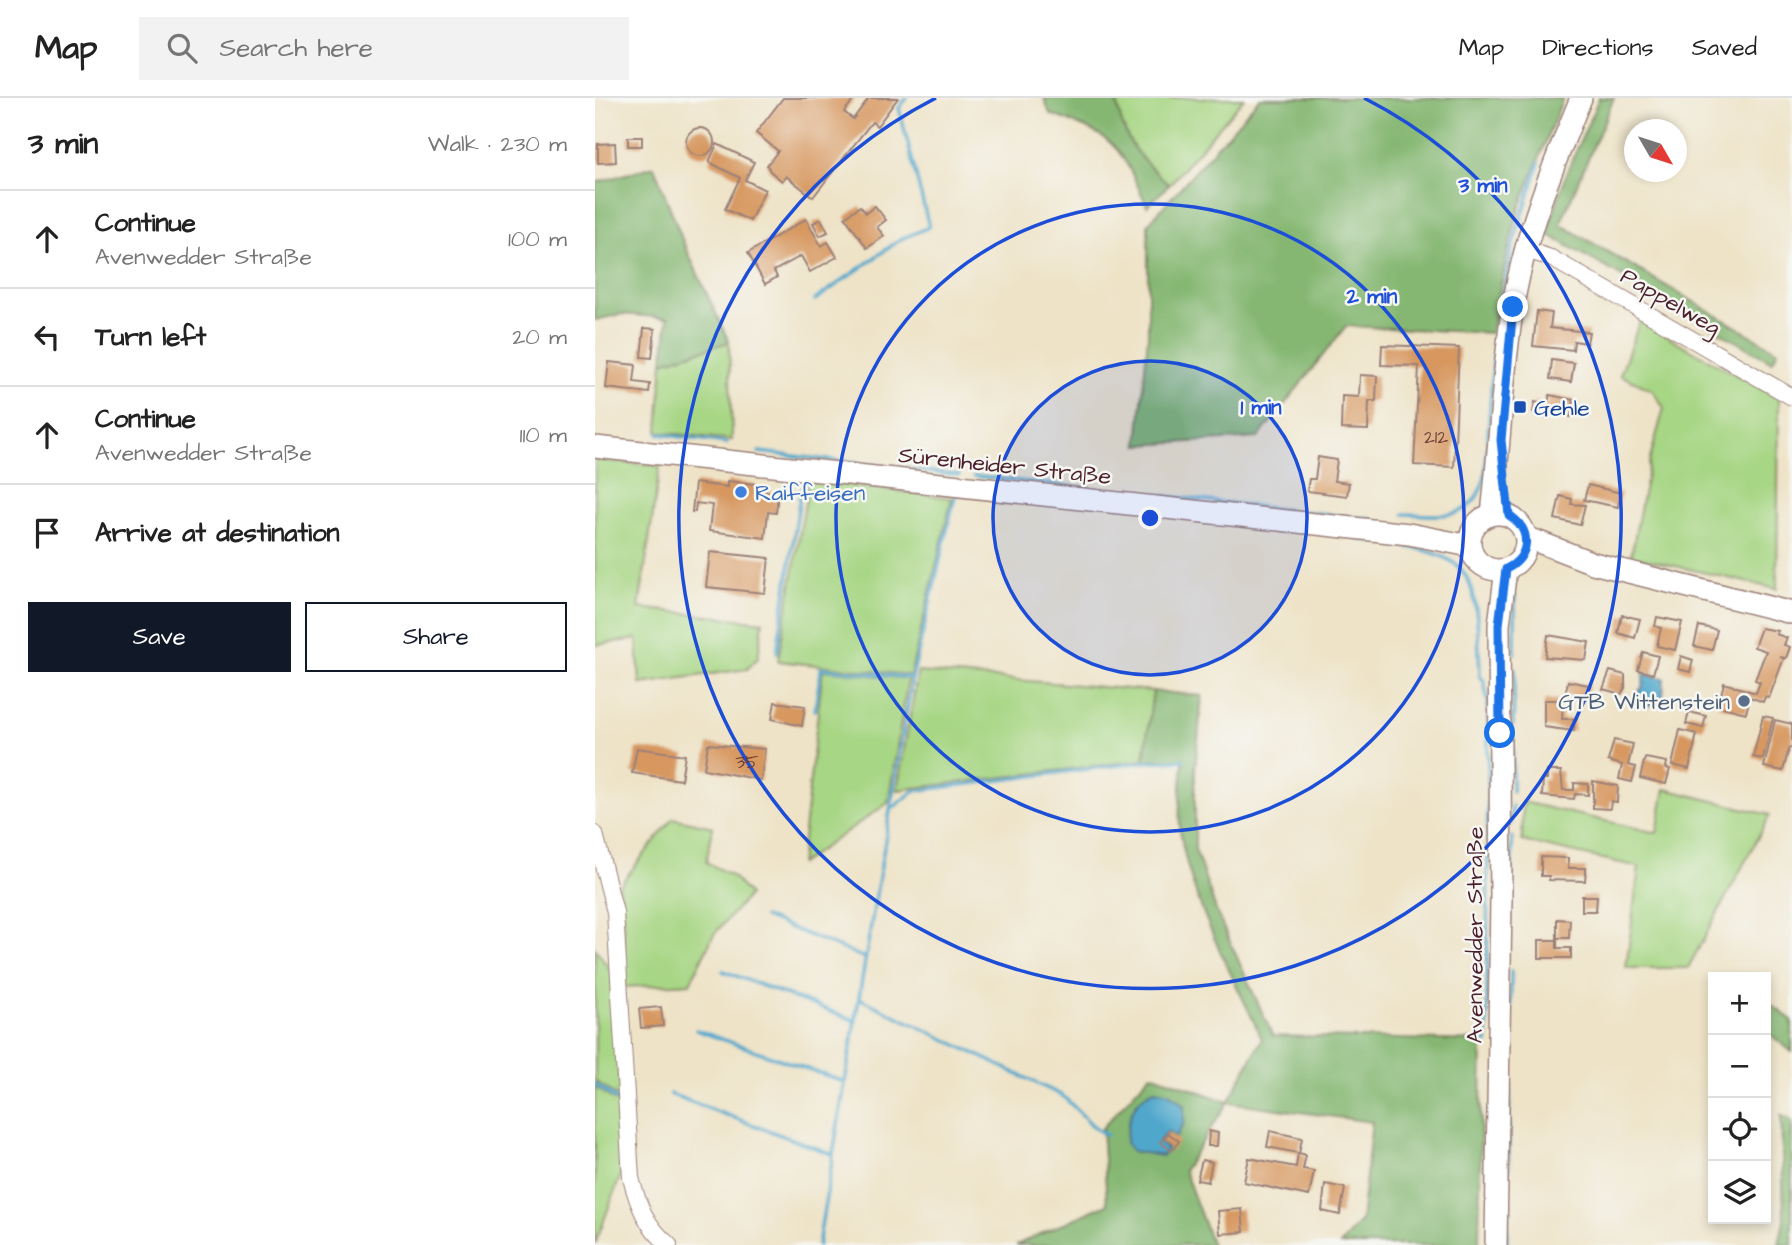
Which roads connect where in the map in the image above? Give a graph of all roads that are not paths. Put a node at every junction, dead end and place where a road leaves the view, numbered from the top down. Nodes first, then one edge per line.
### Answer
1 (1581, 98) edge
2 (1525, 250) junction
3 (1792, 397) edge
4 (595, 447) edge
5 (1501, 515) junction
6 (1471, 539) junction
7 (1525, 546) junction
8 (1497, 569) junction
9 (1792, 613) edge
10 (595, 834) edge
11 (669, 1245) edge
12 (1496, 1245) edge

1 - 2 main road
2 - 3 street, Pappelweg
2 - 5 main road
4 - 6 main road, Sürenheider Straße
5 - 6 main road
5 - 7 main road
6 - 8 main road
7 - 8 main road
7 - 9 main road
8 - 12 main road, Avenwedder Straße
10 - 11 street

